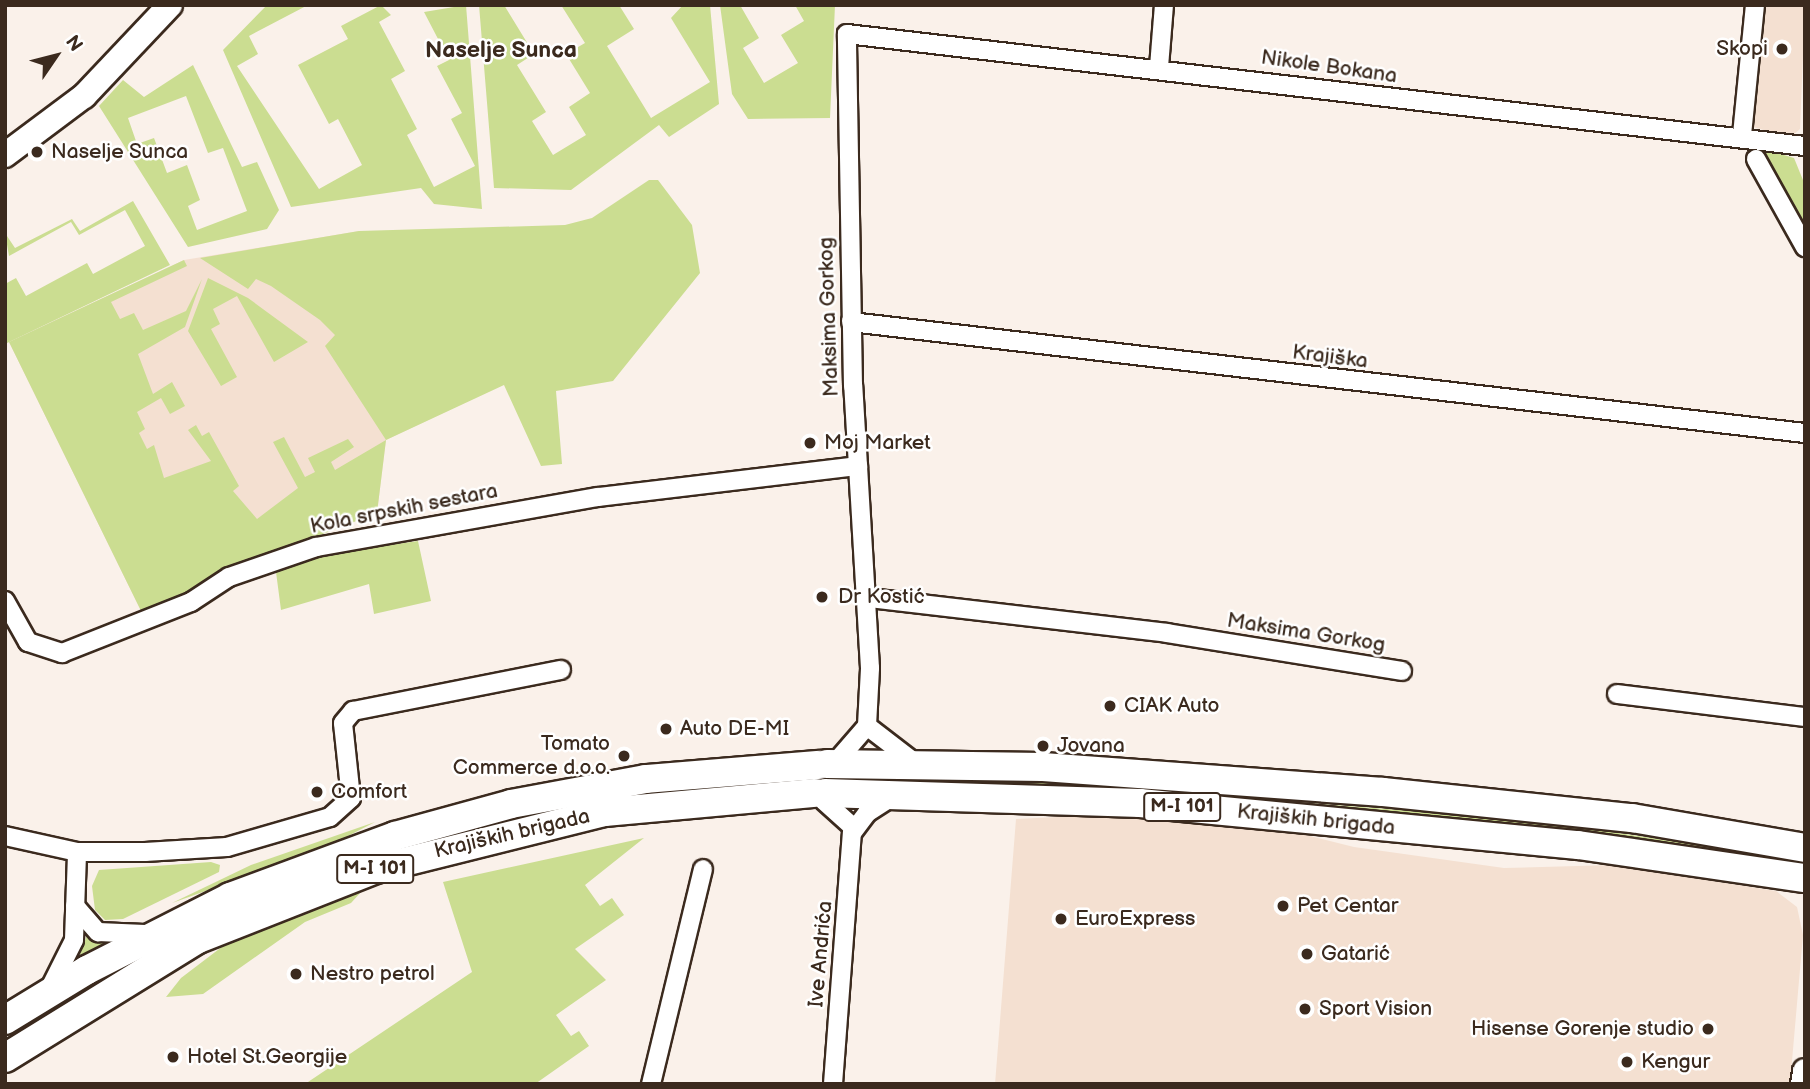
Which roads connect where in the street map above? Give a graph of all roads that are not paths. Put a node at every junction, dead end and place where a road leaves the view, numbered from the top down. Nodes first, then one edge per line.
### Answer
1 (170, 5) edge
2 (1164, 5) edge
3 (1755, 5) edge
4 (847, 34) joint
5 (1159, 67) junction
6 (1742, 135) junction
7 (1805, 146) edge
8 (5, 155) edge
9 (1756, 159) dead end
10 (1805, 247) edge
11 (851, 322) junction
12 (1805, 433) edge
13 (858, 466) junction
14 (870, 598) junction
15 (5, 601) edge
16 (561, 670) dead end
17 (1402, 671) dead end
18 (1617, 694) dead end
19 (1805, 716) edge
20 (867, 726) junction
21 (915, 762) junction
22 (827, 764) junction
23 (900, 792) junction
24 (816, 796) junction
25 (853, 828) junction
26 (5, 836) edge
27 (1805, 848) edge
28 (77, 852) junction
29 (703, 869) dead end
30 (1805, 878) edge
31 (75, 906) junction
32 (155, 933) junction
33 (38, 1000) junction
34 (5, 1020) edge
35 (5, 1058) edge
36 (1805, 1071) edge
37 (651, 1084) edge
38 (833, 1084) edge
39 (1803, 1084) edge

1 - 8 street
2 - 5 street
3 - 6 street
4 - 5 street, Nikole Bokana
4 - 11 street, Maksima Gorkog
5 - 6 street, Nikole Bokana
6 - 7 street, Nikole Bokana
9 - 10 street
11 - 12 street, Krajiška
11 - 13 street, Maksima Gorkog
13 - 14 street, Maksima Gorkog
13 - 15 street, Kola srpskih sestara
14 - 17 street, Maksima Gorkog
14 - 20 street, Maksima Gorkog
16 - 28 street
18 - 19 street
20 - 21 street
20 - 22 street
21 - 22 main road, Krajiških brigada / M-I 101
21 - 27 main road, Krajiških brigada / M-I 101
22 - 32 main road, Krajiških brigada / M-I 101
23 - 24 main road, Krajiških brigada / M-I 101
23 - 25 street
23 - 30 main road, Krajiških brigada / M-I 101
24 - 25 street
24 - 35 main road, Krajiških brigada / M-I 101
25 - 38 street, Ive Andrića
26 - 28 street
28 - 31 street
29 - 37 street
31 - 32 street
31 - 33 street
32 - 33 main road, Krajiških brigada / M-I 101
33 - 34 main road, Krajiških brigada / M-I 101
36 - 39 street

